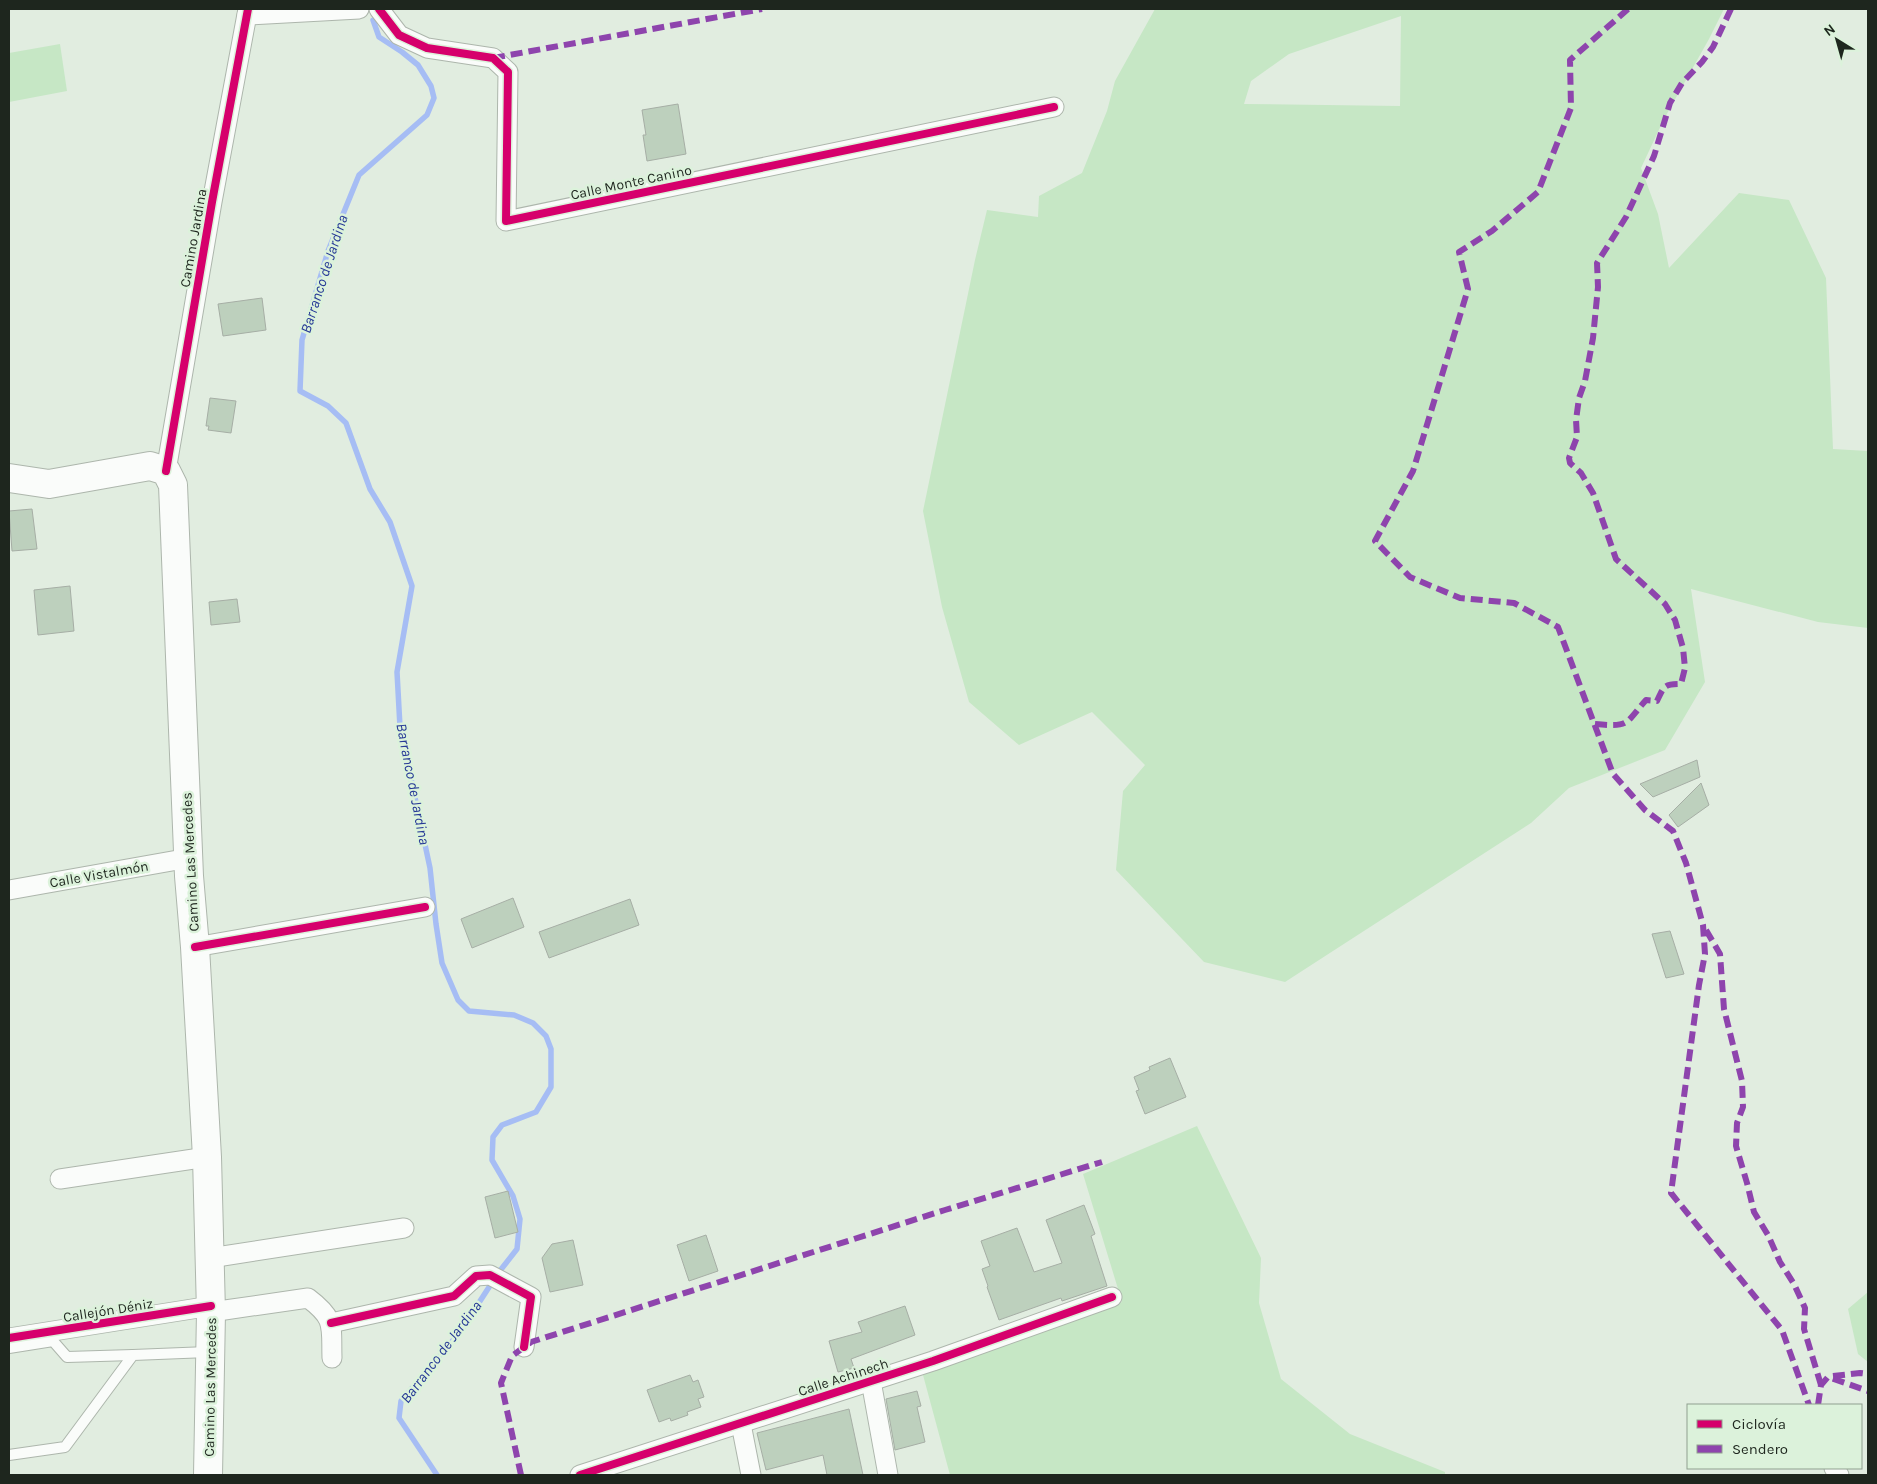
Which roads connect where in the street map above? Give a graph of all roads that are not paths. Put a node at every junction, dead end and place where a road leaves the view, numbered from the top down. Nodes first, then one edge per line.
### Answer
1 (359, 9) edge
2 (379, 9) edge
3 (248, 12) edge
4 (1054, 107) dead end
5 (166, 471) junction
6 (9, 478) edge
7 (188, 858) junction
8 (9, 890) edge
9 (425, 908) dead end
10 (195, 947) junction
11 (207, 1157) junction
12 (60, 1179) dead end
13 (404, 1228) dead end
14 (210, 1258) junction
15 (1112, 1297) dead end
16 (211, 1309) junction
17 (331, 1323) junction
18 (9, 1338) edge
19 (524, 1347) dead end
20 (9, 1348) edge
21 (212, 1352) junction
22 (133, 1355) junction
23 (332, 1358) dead end
24 (871, 1381) junction
25 (741, 1424) junction
26 (9, 1455) edge
27 (208, 1475) edge
28 (580, 1475) edge
29 (751, 1475) edge
30 (888, 1475) edge

1 - 3 street
2 - 4 street, Calle Monte Canino
3 - 5 street, Camino Jardina
5 - 6 main road
5 - 7 main road, Camino Las Mercedes
7 - 8 street, Calle Vistalmón
7 - 10 main road, Camino Las Mercedes
9 - 10 street
10 - 11 main road, Camino Las Mercedes
11 - 12 street
11 - 14 main road, Camino Las Mercedes
13 - 14 street
14 - 16 main road, Camino Las Mercedes
15 - 24 street, Calle Achinech
16 - 17 street, Callejón Déniz
16 - 18 street, Callejón Déniz
16 - 21 main road, Camino Las Mercedes
17 - 19 street
17 - 23 street
20 - 22 lane
21 - 22 lane
21 - 27 main road, Camino Las Mercedes
22 - 26 lane
24 - 25 street, Calle Achinech
24 - 30 street
25 - 28 street, Calle Achinech
25 - 29 street

